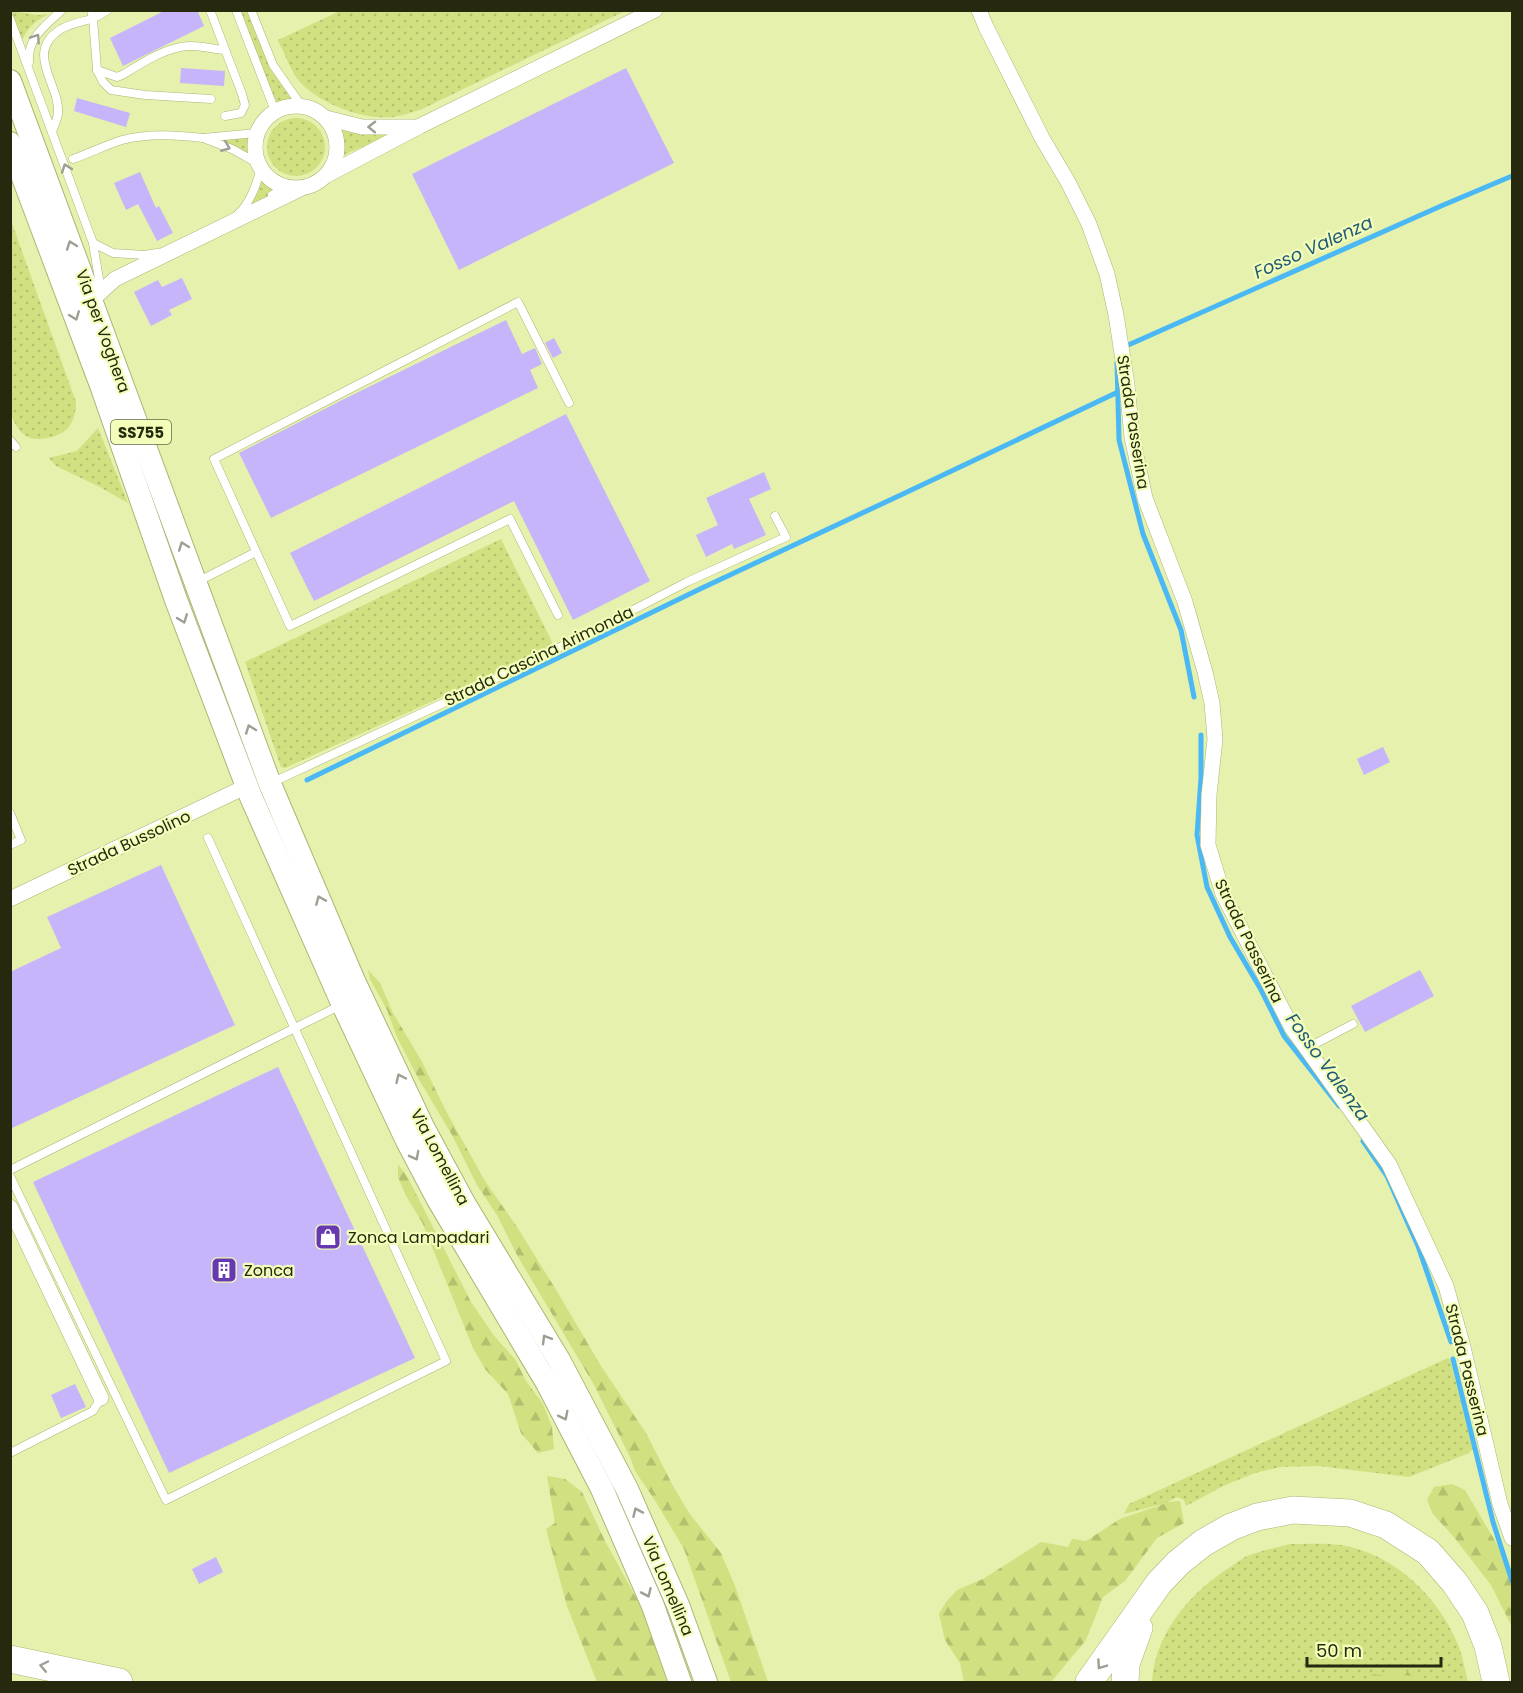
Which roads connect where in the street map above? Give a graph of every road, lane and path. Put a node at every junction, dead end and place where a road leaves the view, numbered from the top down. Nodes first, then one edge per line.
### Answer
1 (62, 10) edge
2 (108, 10) edge
3 (210, 10) edge
4 (236, 10) edge
5 (251, 10) edge
6 (655, 10) edge
7 (979, 10) edge
8 (92, 14) edge
9 (10, 19) edge
10 (225, 50) junction
11 (97, 70) junction
12 (20, 77) edge
13 (211, 99) dead end
14 (301, 105) junction
15 (275, 111) junction
16 (225, 116) dead end
17 (326, 118) junction
18 (420, 126) junction
19 (52, 132) junction
20 (257, 133) junction
21 (203, 138) junction
22 (10, 143) edge
23 (73, 159) dead end
24 (260, 167) junction
25 (327, 175) junction
26 (294, 188) junction
27 (241, 211) junction
28 (223, 227) junction
29 (93, 243) junction
30 (173, 251) junction
31 (96, 296) junction
32 (569, 403) dead end
33 (775, 516) dead end
34 (256, 552) junction
35 (196, 582) junction
36 (558, 615) dead end
37 (270, 784) junction
38 (249, 792) junction
39 (10, 813) edge
40 (207, 838) dead end
41 (10, 845) edge
42 (10, 899) edge
43 (343, 1005) junction
44 (1353, 1024) dead end
45 (295, 1028) junction
46 (1306, 1048) junction
47 (10, 1170) edge
48 (10, 1176) edge
49 (10, 1207) edge
50 (100, 1398) joint
51 (10, 1452) edge
52 (1512, 1538) edge
53 (1159, 1583) junction
54 (10, 1659) edge
55 (118, 1683) edge
56 (680, 1683) edge
57 (706, 1683) edge
58 (1089, 1683) edge
59 (1125, 1683) edge
60 (1496, 1683) edge

12 -> 1 lane
2 - 8 lane
3 - 10 lane
4 - 15 lane
5 - 14 lane
6 - 18 street
7 - 46 street, Strada Passerina
8 - 11 lane
8 - 19 lane
9 - 12 lane
10 - 11 lane
10 - 16 lane
11 - 13 lane
12 - 19 lane
31 -> 12 main road, Via per Voghera / SS755
14 - 15 street
14 - 17 street
15 - 20 street
18 -> 17 street
17 - 25 street
18 - 25 street
29 -> 19 lane
20 - 21 lane
20 - 24 street
21 - 23 lane
21 -> 24 lane
22 -> 38 main road, Via per Voghera / SS755
24 - 26 street
24 - 27 lane
25 - 26 street
26 - 27 lane
26 - 28 street
27 - 28 lane
28 - 30 street
29 - 30 lane
29 - 31 lane
30 - 31 street
35 -> 31 main road, Via per Voghera / SS755
32 - 34 lane
33 - 37 lane, Strada Cascina Arimonda
34 - 35 lane
34 - 36 lane
37 -> 35 main road, Via per Voghera / SS755
57 -> 37 main road, Via Lomellina
38 - 42 street, Strada Bussolino
38 - 43 main road, Via Lomellina
39 - 41 lane
40 - 45 lane
43 - 45 lane
43 -> 56 main road, Via Lomellina
44 - 46 lane
45 - 47 lane
45 - 48 lane
46 - 52 street, Strada Passerina
49 - 50 street
50 - 51 lane
53 -> 58 highway
53 - 59 highway
53 - 60 highway
55 -> 54 highway

